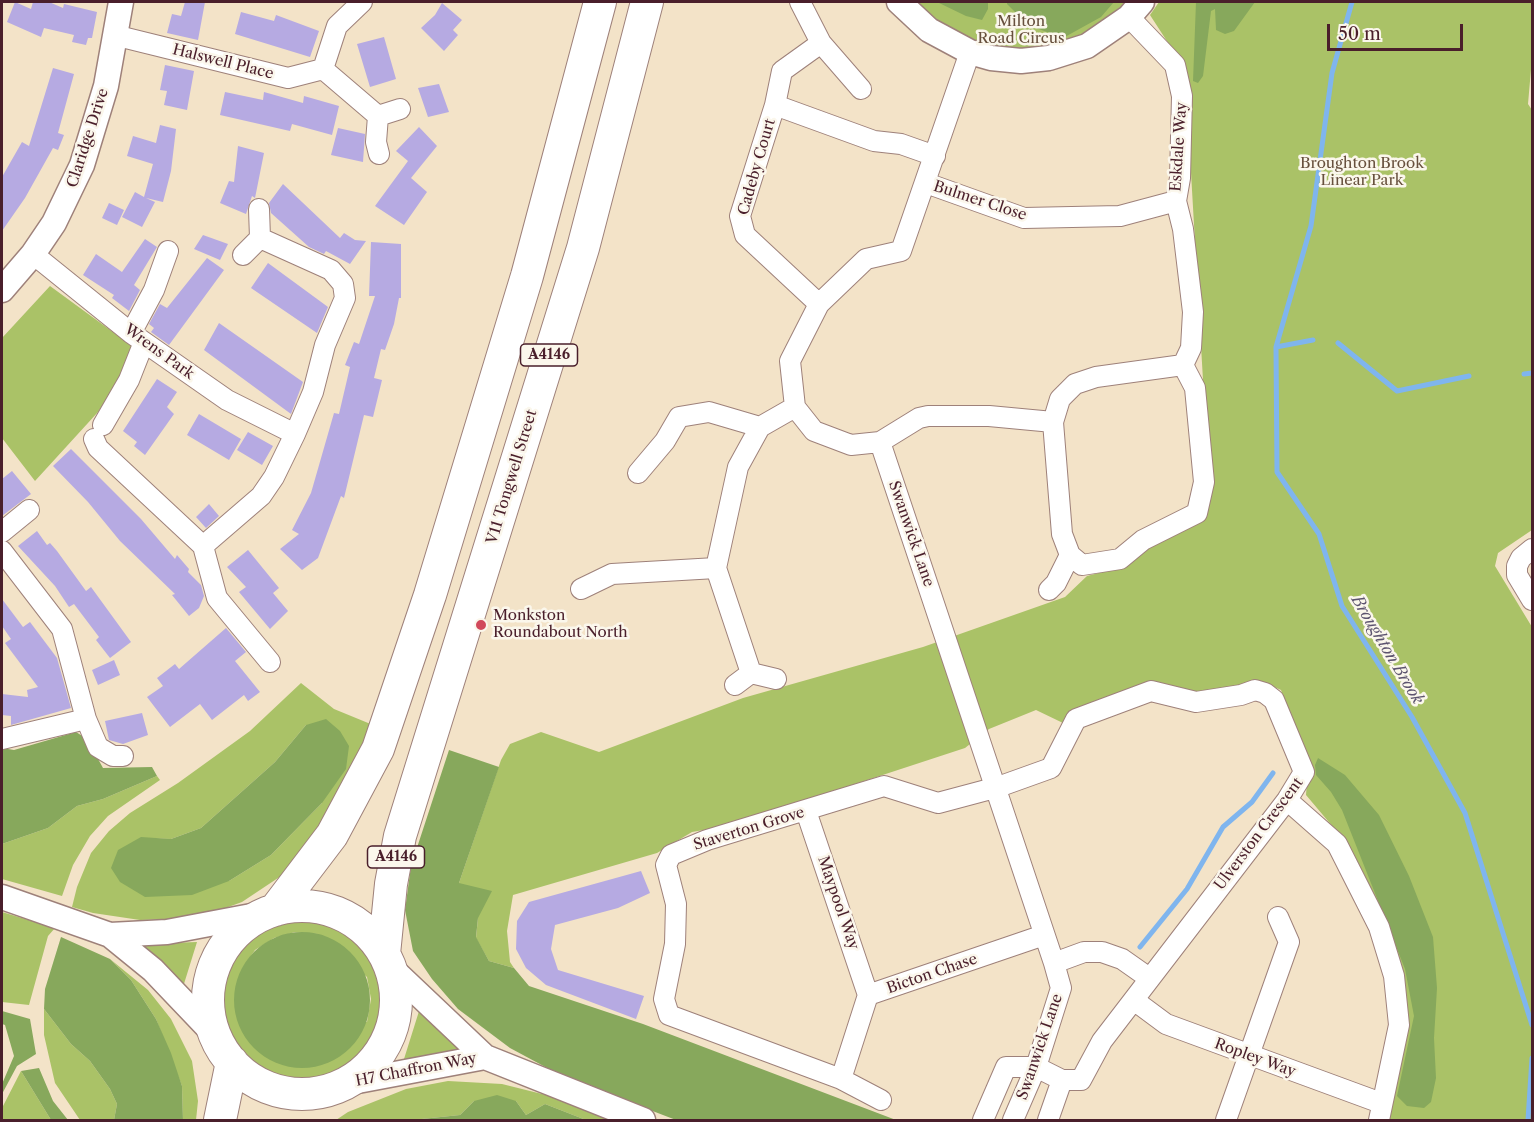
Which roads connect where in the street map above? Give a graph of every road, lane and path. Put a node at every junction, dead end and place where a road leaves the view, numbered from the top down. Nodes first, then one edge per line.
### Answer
1 (121, 2) edge
2 (362, 2) edge
3 (600, 2) edge
4 (647, 2) edge
5 (800, 2) edge
6 (900, 2) edge
7 (1135, 9) edge
8 (114, 35) junction
9 (821, 43) junction
10 (969, 52) junction
11 (323, 69) junction
12 (861, 89) dead end
13 (775, 105) junction
14 (400, 109) dead end
15 (378, 116) junction
16 (379, 154) dead end
17 (934, 156) junction
18 (926, 183) junction
19 (1176, 201) junction
20 (259, 209) dead end
21 (260, 238) junction
22 (168, 251) dead end
23 (33, 254) junction
24 (243, 255) dead end
25 (2, 290) edge
26 (819, 304) junction
27 (137, 337) junction
28 (1183, 365) junction
29 (795, 407) junction
30 (1053, 422) junction
31 (760, 427) junction
32 (295, 434) junction
33 (880, 442) junction
34 (638, 473) dead end
35 (29, 510) dead end
36 (2, 532) edge
37 (203, 546) junction
38 (1533, 549) edge
39 (2, 551) edge
40 (1070, 555) junction
41 (716, 568) junction
42 (581, 589) dead end
43 (1049, 590) dead end
44 (1533, 600) edge
45 (270, 662) dead end
46 (751, 673) junction
47 (776, 679) dead end
48 (735, 685) dead end
49 (86, 719) junction
50 (2, 739) edge
51 (123, 756) dead end
52 (998, 787) junction
53 (1287, 800) junction
54 (806, 811) junction
55 (2, 897) edge
56 (269, 912) junction
57 (1278, 917) dead end
58 (110, 935) junction
59 (1044, 935) junction
60 (388, 961) junction
61 (1054, 963) junction
62 (1149, 978) junction
63 (868, 996) junction
64 (1135, 1001) junction
65 (215, 1035) junction
66 (485, 1057) junction
67 (1249, 1057) junction
68 (232, 1062) junction
69 (1036, 1067) junction
70 (841, 1079) junction
71 (1062, 1080) junction
72 (335, 1088) junction
73 (881, 1100) dead end
74 (1380, 1112) edge
75 (220, 1120) edge
76 (300, 1120) edge
77 (643, 1120) edge
78 (983, 1120) edge
79 (1013, 1120) edge
80 (1048, 1120) edge
81 (1226, 1120) edge

1 - 8 street, Claridge Drive
2 - 11 street
3 - 56 highway, A4146
4 - 60 highway, V11 Tongwell Street / A4146
5 - 9 street
6 - 10 street
7 - 10 street
7 - 19 street, Eskdale Way
8 - 11 street, Halswell Place
8 - 23 street, Claridge Drive
9 - 12 street
9 - 13 street, Cadeby Court
10 - 17 street
11 - 15 street
13 - 17 street, Cadeby Court
13 - 26 street, Cadeby Court
14 - 15 street
15 - 16 street
17 - 18 street
18 - 19 street, Bulmer Close
18 - 26 street
19 - 28 street, Eskdale Way
20 - 21 street
21 - 24 street
21 - 32 street
22 - 27 street
23 - 25 street, Claridge Drive
23 - 27 street, Wrens Park
26 - 29 street
27 - 32 street, Wrens Park
27 - 37 street
28 - 30 street
28 - 40 street
29 - 31 street
29 - 33 street
30 - 33 street
30 - 40 street
31 - 34 street
31 - 41 street
32 - 37 street
33 - 52 street, Swanwick Lane
35 - 36 street
37 - 45 street
38 - 44 street
39 - 49 street
40 - 43 street
41 - 42 street
41 - 46 street
46 - 47 street
46 - 48 street
49 - 50 street
49 - 51 street
52 - 53 street, Ulverston Crescent
52 - 54 street, Staverton Grove
52 - 59 street, Swanwick Lane
53 - 62 street, Ulverston Crescent
53 - 74 street
54 - 63 street, Maypool Way
54 - 70 street, Staverton Grove
55 - 58 street
56 - 58 street
56 - 60 highway, A4146
56 - 65 highway, A4146
57 - 67 street
58 - 65 street
59 - 61 street, Swanwick Lane
59 - 63 street, Bicton Chase
60 - 66 street, H7 Chaffron Way
60 - 72 highway, A4146
61 - 62 street
61 - 69 street, Swanwick Lane
62 - 64 street, Ulverston Crescent
63 - 70 street, Bicton Chase
64 - 67 street, Ropley Way
64 - 71 street, Ulverston Crescent
65 - 68 highway, A4146
66 - 72 street, H7 Chaffron Way
66 - 77 street, H7 Chaffron Way
67 - 74 street, Ropley Way
67 - 81 street
68 - 72 highway, A4146
68 - 75 highway
69 - 71 street
69 - 78 street
69 - 79 street, Swanwick Lane
70 - 73 street, Staverton Grove
71 - 80 street
72 - 76 highway, A4146

